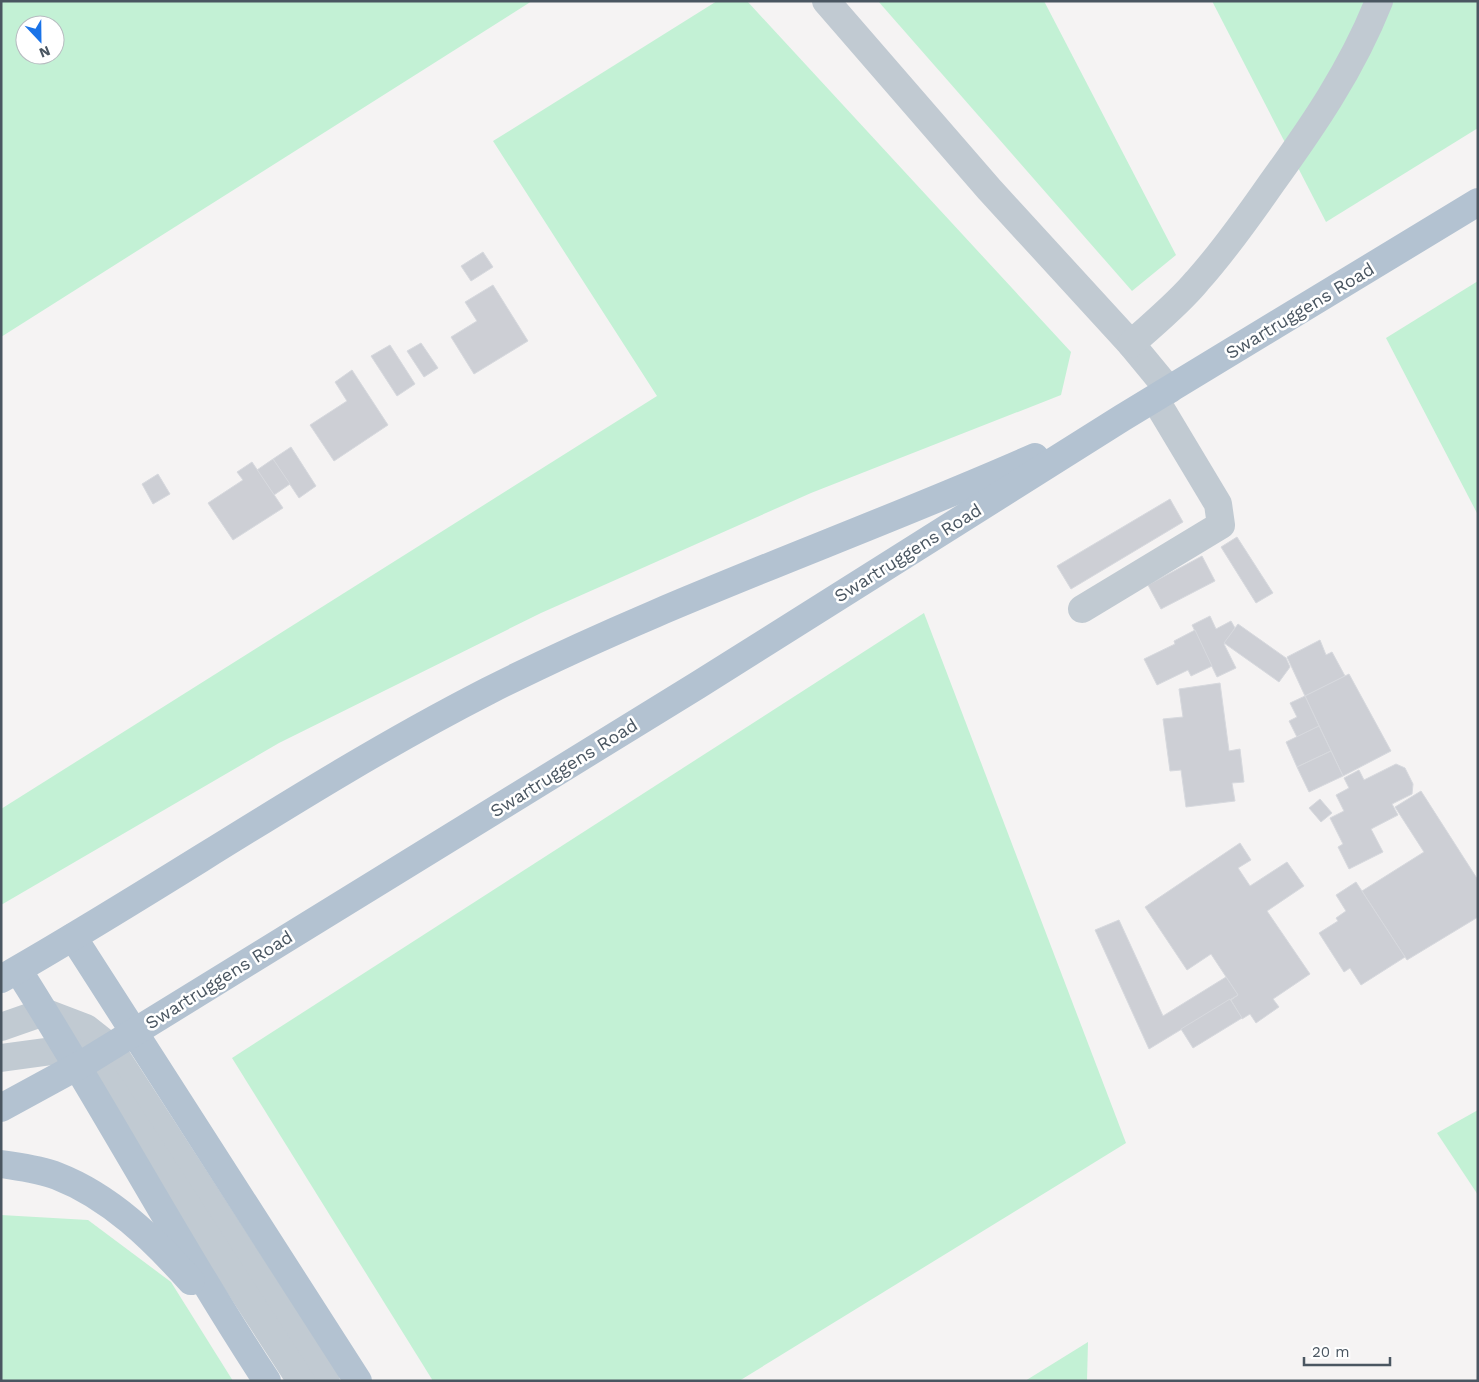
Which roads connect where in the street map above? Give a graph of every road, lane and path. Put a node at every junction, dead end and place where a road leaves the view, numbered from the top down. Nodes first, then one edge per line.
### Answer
1 (826, 1) edge
2 (1378, 1) edge
3 (1478, 202) edge
4 (1131, 344) junction
5 (1162, 394) junction
6 (1122, 418) junction
7 (1082, 609) dead end
8 (73, 937) junction
9 (9, 975) edge
10 (44, 1012) junction
11 (1, 1026) edge
12 (133, 1033) junction
13 (86, 1056) junction
14 (1, 1058) edge
15 (1, 1108) edge
16 (1, 1164) edge
17 (229, 1323) junction
18 (267, 1381) edge
19 (302, 1381) edge
20 (326, 1381) edge
21 (358, 1381) edge

1 - 4 lane
2 - 4 lane
3 - 5 main road, Swartruggens Road
4 - 5 lane
5 - 6 main road, Swartruggens Road
5 - 7 lane
6 - 8 main road, Swartruggens Road
6 - 12 main road, Swartruggens Road
8 - 9 main road, Swartruggens Road
8 - 12 main road
9 - 10 main road
10 - 11 lane
10 - 13 main road
10 - 13 lane
12 - 13 main road, Swartruggens Road
12 - 21 main road
13 - 14 lane
13 - 15 main road, Swartruggens Road
13 - 17 main road
13 - 19 lane
13 - 20 lane
16 - 17 main road
17 - 18 main road

